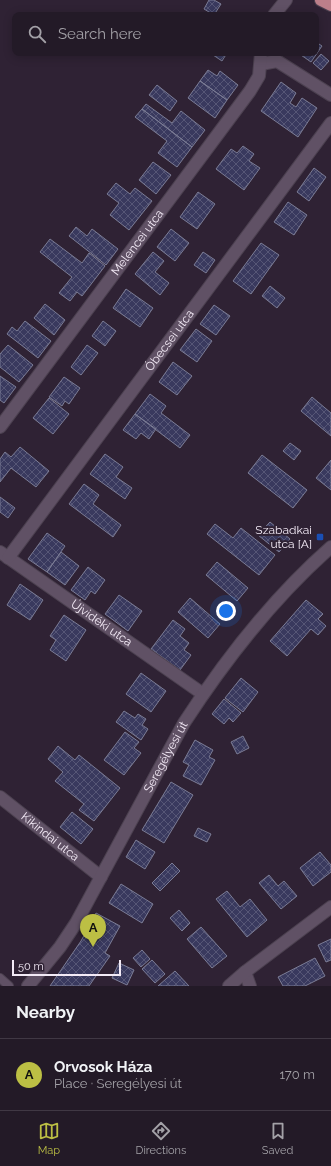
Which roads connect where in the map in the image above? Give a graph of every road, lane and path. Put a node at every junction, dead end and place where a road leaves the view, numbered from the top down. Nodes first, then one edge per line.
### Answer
1 (286, 0) edge
2 (321, 0) edge
3 (331, 5) edge
4 (276, 12) edge
5 (261, 58) edge
6 (331, 95) edge
7 (331, 123) edge
8 (0, 427) edge
9 (331, 547) edge
10 (4, 555) edge
11 (203, 694) junction
12 (0, 797) edge
13 (100, 877) junction
14 (331, 907) edge
15 (245, 972) junction
16 (0, 978) edge
17 (9, 986) edge
18 (28, 986) edge
19 (229, 986) edge
20 (250, 986) edge

1 - 4 street
2 - 3 main road
5 - 6 street
5 - 8 street, Melencei utca
7 - 10 street, Óbecsei utca
9 - 11 street, Seregélyesi út
10 - 11 street, Újvidéki utca
11 - 13 street, Seregélyesi út
12 - 13 street, Kikindai utca
13 - 18 street, Seregélyesi út
14 - 15 street
15 - 19 street
15 - 20 street
16 - 17 lane

